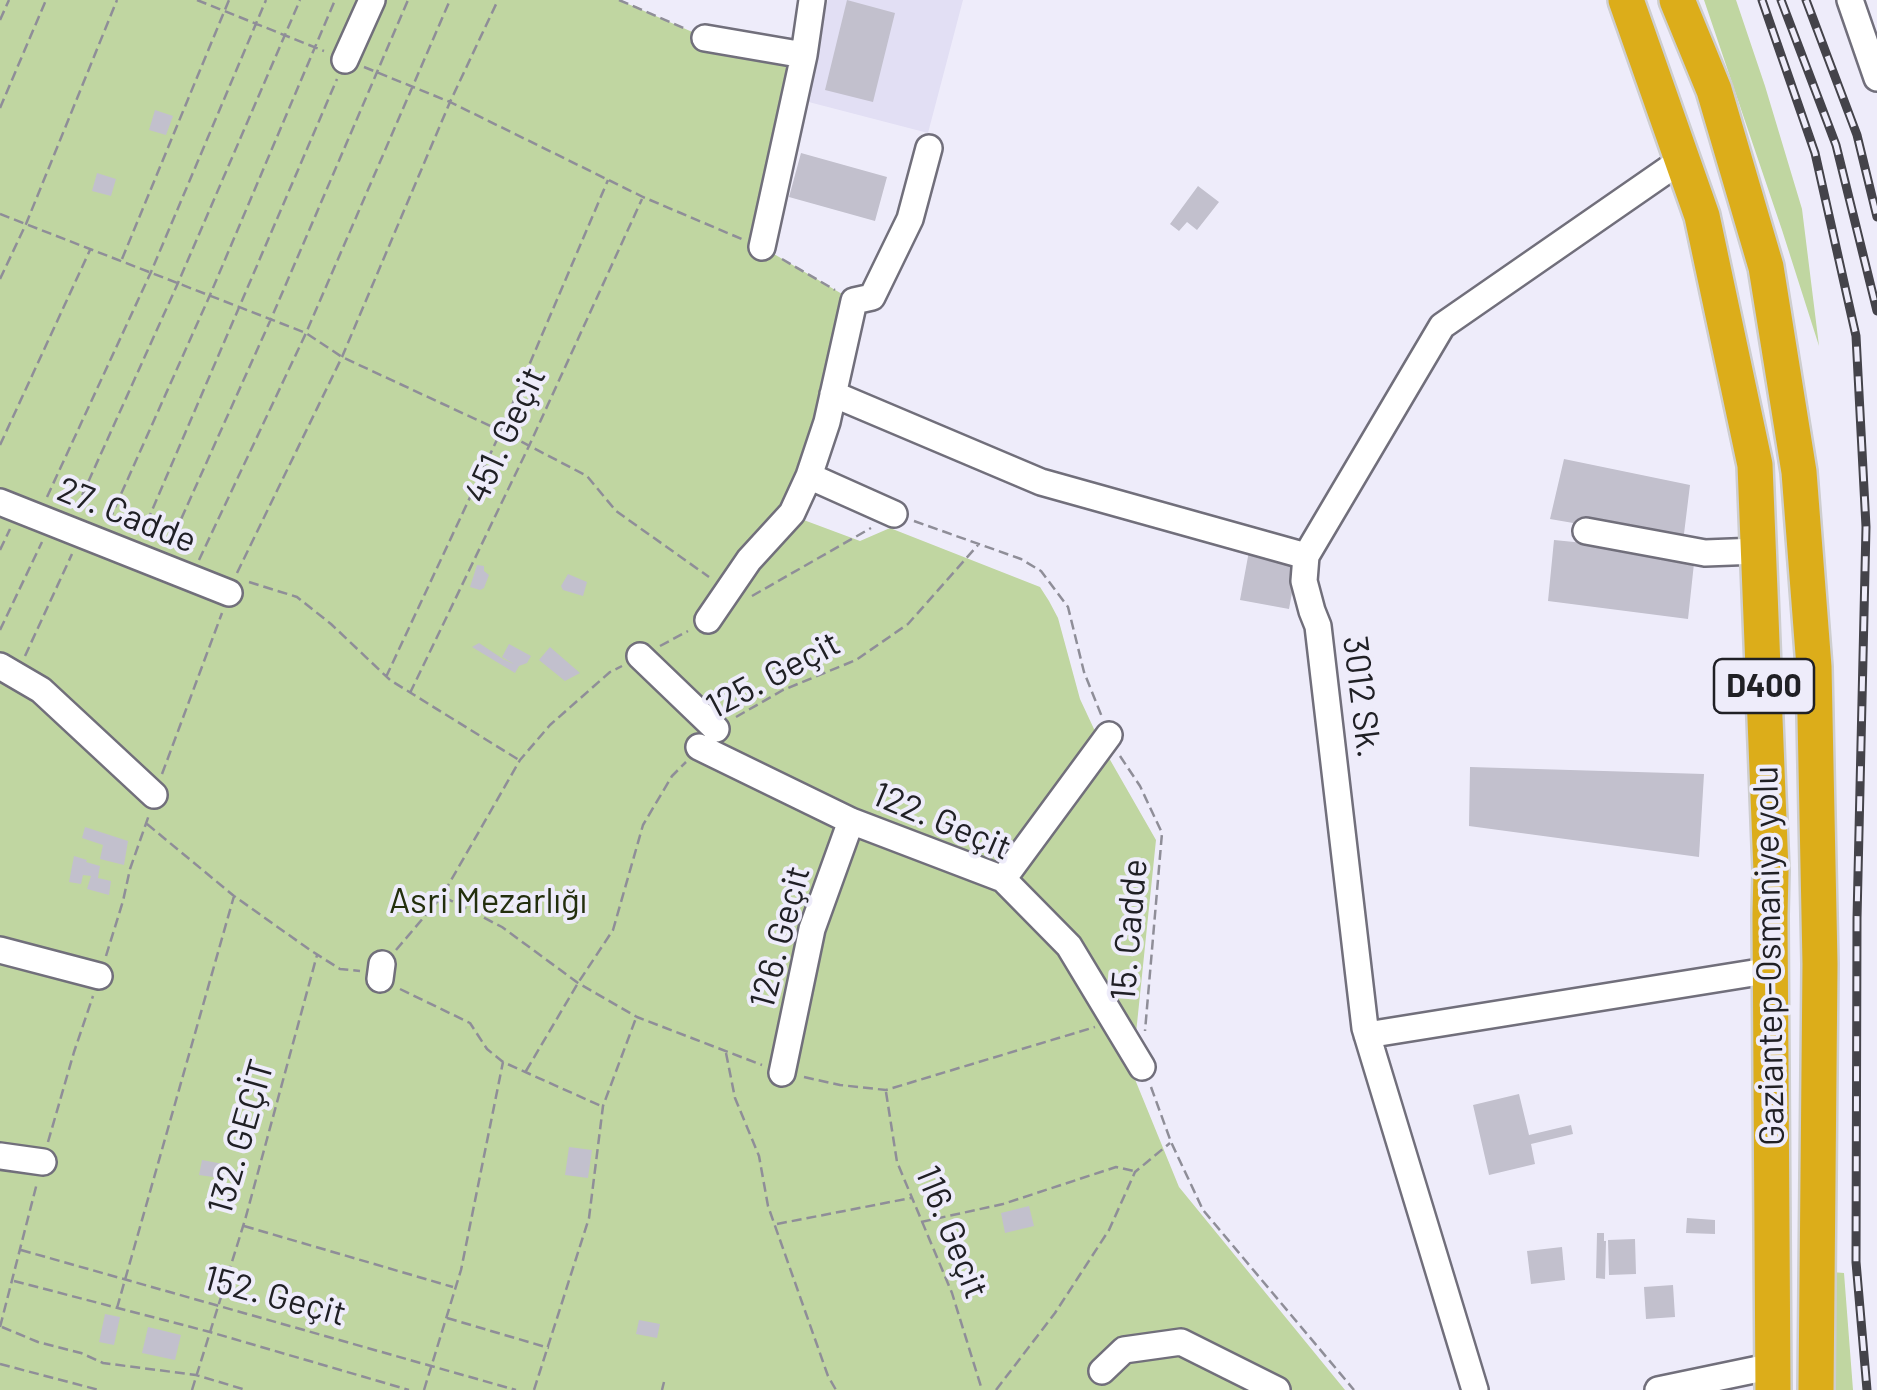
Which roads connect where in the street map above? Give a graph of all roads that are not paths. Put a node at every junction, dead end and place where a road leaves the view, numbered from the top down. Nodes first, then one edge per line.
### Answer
1 (372, 0) edge
2 (812, 0) edge
3 (1626, 0) edge
4 (1676, 0) edge
5 (1850, 0) edge
6 (706, 38) road end
7 (804, 55) junction
8 (345, 60) road end
9 (1877, 78) edge
10 (929, 148) dead end
11 (1682, 159) junction
12 (762, 247) road end
13 (833, 394) junction
14 (809, 476) junction
15 (0, 502) edge
16 (894, 514) road end
17 (1586, 531) dead end
18 (1758, 551) junction
19 (1306, 556) junction
20 (232, 585) road end
21 (708, 620) road end
22 (640, 656) road end
23 (8, 671) edge
24 (1109, 735) road end
25 (154, 794) road end
26 (851, 820) junction
27 (1002, 879) junction
28 (0, 950) edge
29 (1772, 970) junction
30 (100, 976) road end
31 (1367, 1035) junction
32 (1142, 1067) road end
33 (782, 1072) dead end
34 (0, 1156) edge
35 (43, 1162) road end
36 (1102, 1371) dead end
37 (1773, 1378) edge
38 (1277, 1390) edge
39 (1475, 1390) edge
40 (1658, 1390) edge
41 (1816, 1390) edge

1 - 8 street
2 - 7 street
3 - 11 highway, Gaziantep-Osmaniye yolu / D400
4 - 41 highway, Gaziantep-Osmaniye yolu / D400
5 - 9 street
6 - 7 street
7 - 12 street
10 - 13 street
11 - 18 highway, Gaziantep-Osmaniye yolu / D400
11 - 19 street
13 - 14 street
13 - 19 street
14 - 16 street
14 - 21 street
15 - 20 street, 27. Cadde
17 - 18 street
18 - 29 highway, Gaziantep-Osmaniye yolu / D400
19 - 31 street, 3012 Sk.
22 - 26 street, 122. Geçit
23 - 25 street
24 - 27 street
26 - 27 street, 122. Geçit
26 - 33 street, 126. Geçit
27 - 32 street, 122. Geçit
28 - 30 street
29 - 31 street
29 - 37 highway, Gaziantep-Osmaniye yolu / D400
31 - 39 street, 3012 Sk.
34 - 35 street
36 - 38 street
37 - 40 street

